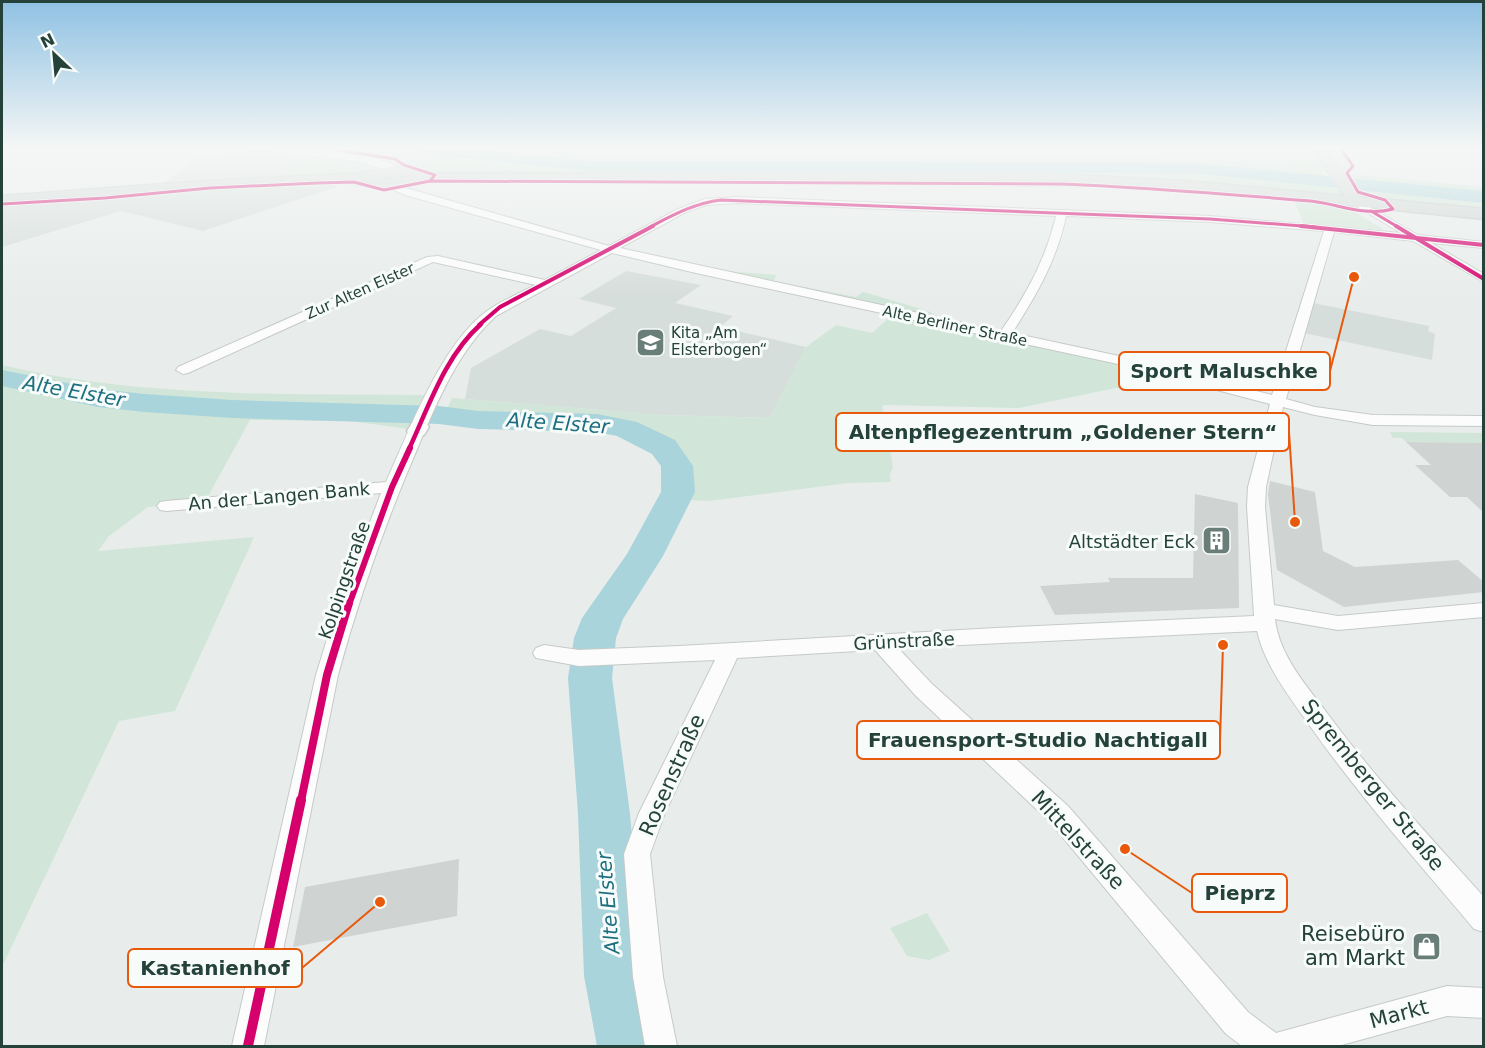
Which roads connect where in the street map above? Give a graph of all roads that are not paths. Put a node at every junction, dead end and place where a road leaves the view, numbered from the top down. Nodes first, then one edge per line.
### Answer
1 (31, 198) edge
2 (430, 198) edge
3 (1355, 198) edge
4 (1366, 198) edge
5 (2, 200) edge
6 (1062, 212) junction
7 (1484, 214) edge
8 (1330, 229) junction
9 (1413, 237) junction
10 (1484, 244) edge
11 (609, 249) junction
12 (1484, 279) edge
13 (544, 283) junction
14 (1004, 336) junction
15 (183, 370) dead end
16 (1278, 401) junction
17 (1484, 422) edge
18 (393, 487) junction
19 (166, 506) dead end
20 (1484, 610) edge
21 (1264, 617) junction
22 (880, 642) junction
23 (729, 651) junction
24 (544, 653) dead end
25 (1478, 904) edge
26 (1484, 1003) edge
27 (248, 1047) edge
28 (661, 1047) edge
29 (1267, 1047) edge
30 (1282, 1047) edge

1 - 5 main road
2 - 11 street, Alte Berliner Straße
3 - 9 street
4 - 7 main road
6 - 8 street, Kolpingstraße
6 - 11 street, Kolpingstraße
6 - 14 street
8 - 9 street, Kolpingstraße
8 - 16 street, Spremberger Straße
9 - 10 street, Kolpingstraße
9 - 12 street
11 - 13 street, Kolpingstraße
11 - 14 street, Alte Berliner Straße
13 - 15 street, Zur Alten Elster
13 - 18 street, Kolpingstraße
14 - 16 street, Alte Berliner Straße
16 - 17 street, Alte Berliner Straße
16 - 21 street, Spremberger Straße
18 - 19 street, An der Langen Bank
18 - 27 street, Kolpingstraße
20 - 21 street
21 - 22 street, Grünstraße
21 - 25 street, Spremberger Straße
22 - 23 street, Grünstraße
22 - 29 street, Mittelstraße
23 - 24 street, Grünstraße
23 - 28 street, Rosenstraße
26 - 30 street, Markt

